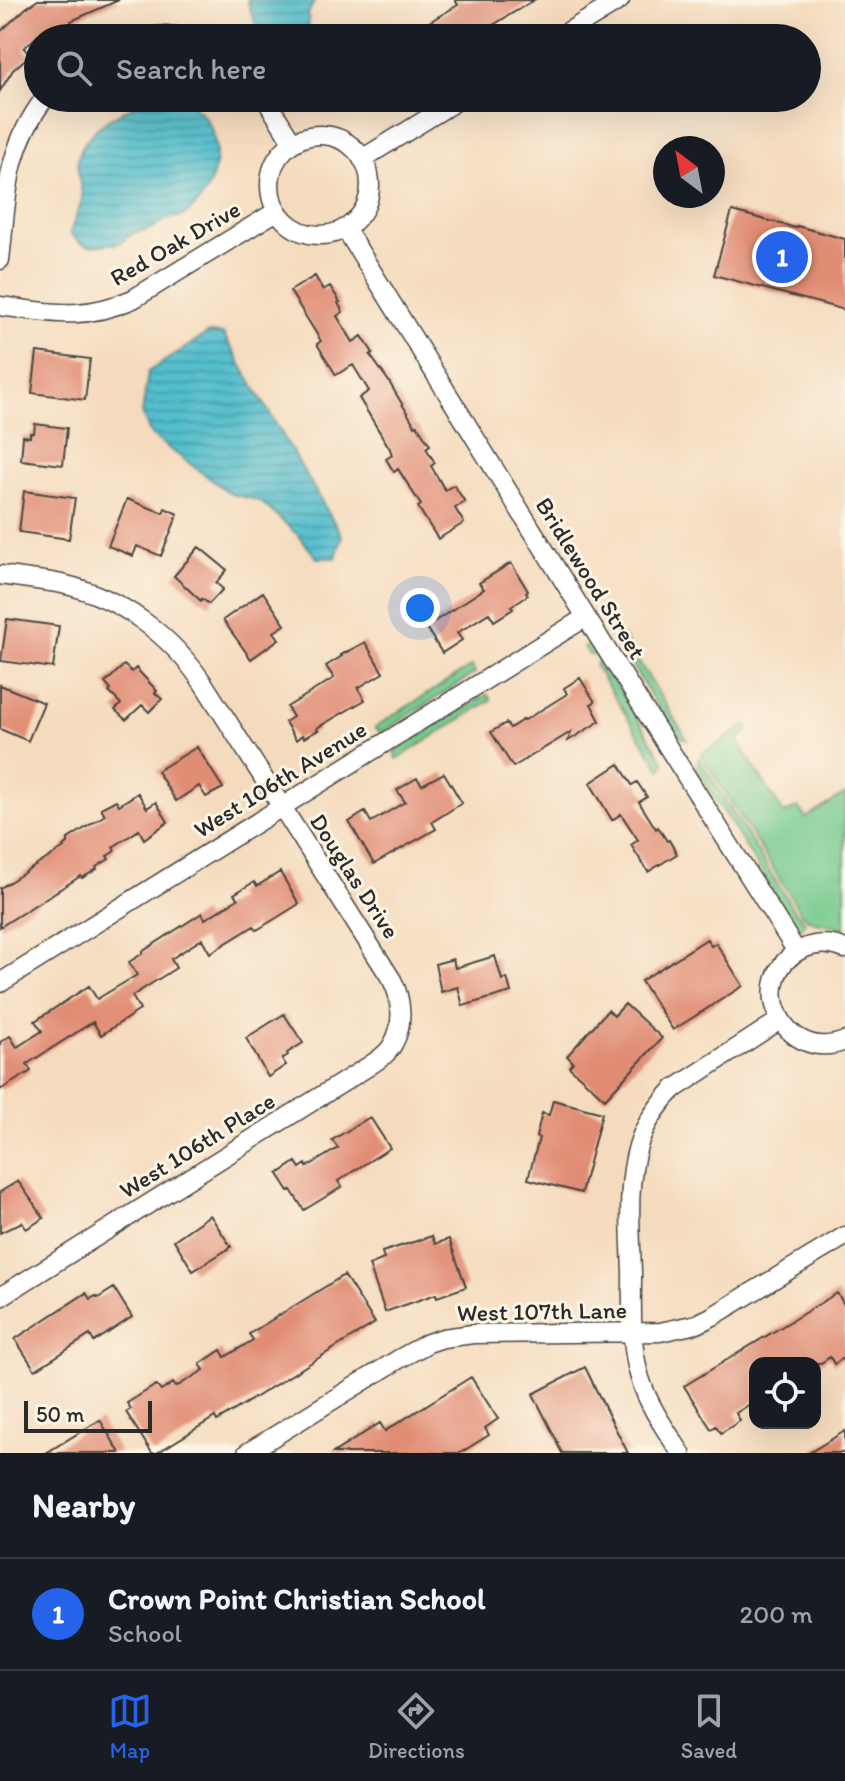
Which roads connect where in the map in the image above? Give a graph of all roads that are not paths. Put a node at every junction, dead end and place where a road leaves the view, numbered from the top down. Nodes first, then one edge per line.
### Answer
1 (620, 0) edge
2 (581, 24) edge
3 (34, 112) edge
4 (274, 112) edge
5 (438, 112) edge
6 (293, 143) junction
7 (362, 159) junction
8 (277, 211) junction
9 (345, 228) junction
10 (0, 260) edge
11 (0, 306) edge
12 (0, 575) edge
13 (586, 617) junction
14 (282, 807) junction
15 (845, 949) edge
16 (797, 952) junction
17 (0, 983) edge
18 (401, 1019) joint
19 (780, 1020) junction
20 (845, 1041) edge
21 (845, 1236) edge
22 (0, 1297) edge
23 (632, 1333) junction
24 (247, 1453) edge
25 (681, 1453) edge

1 - 2 street
3 - 10 street
4 - 6 street
5 - 7 street
6 - 7 street
6 - 8 street
7 - 9 street
8 - 9 street
8 - 11 street, Red Oak Drive
9 - 13 street, Bridlewood Street
12 - 14 street, Douglas Drive
13 - 14 street, West 106th Avenue
13 - 16 street, Bridlewood Street
14 - 17 street, West 106th Avenue
14 - 18 street, Douglas Drive
15 - 16 street
16 - 19 street
18 - 22 street, West 106th Place
19 - 20 street
19 - 23 street
21 - 23 street, West 107th Lane
23 - 24 street, West 107th Lane
23 - 25 street

